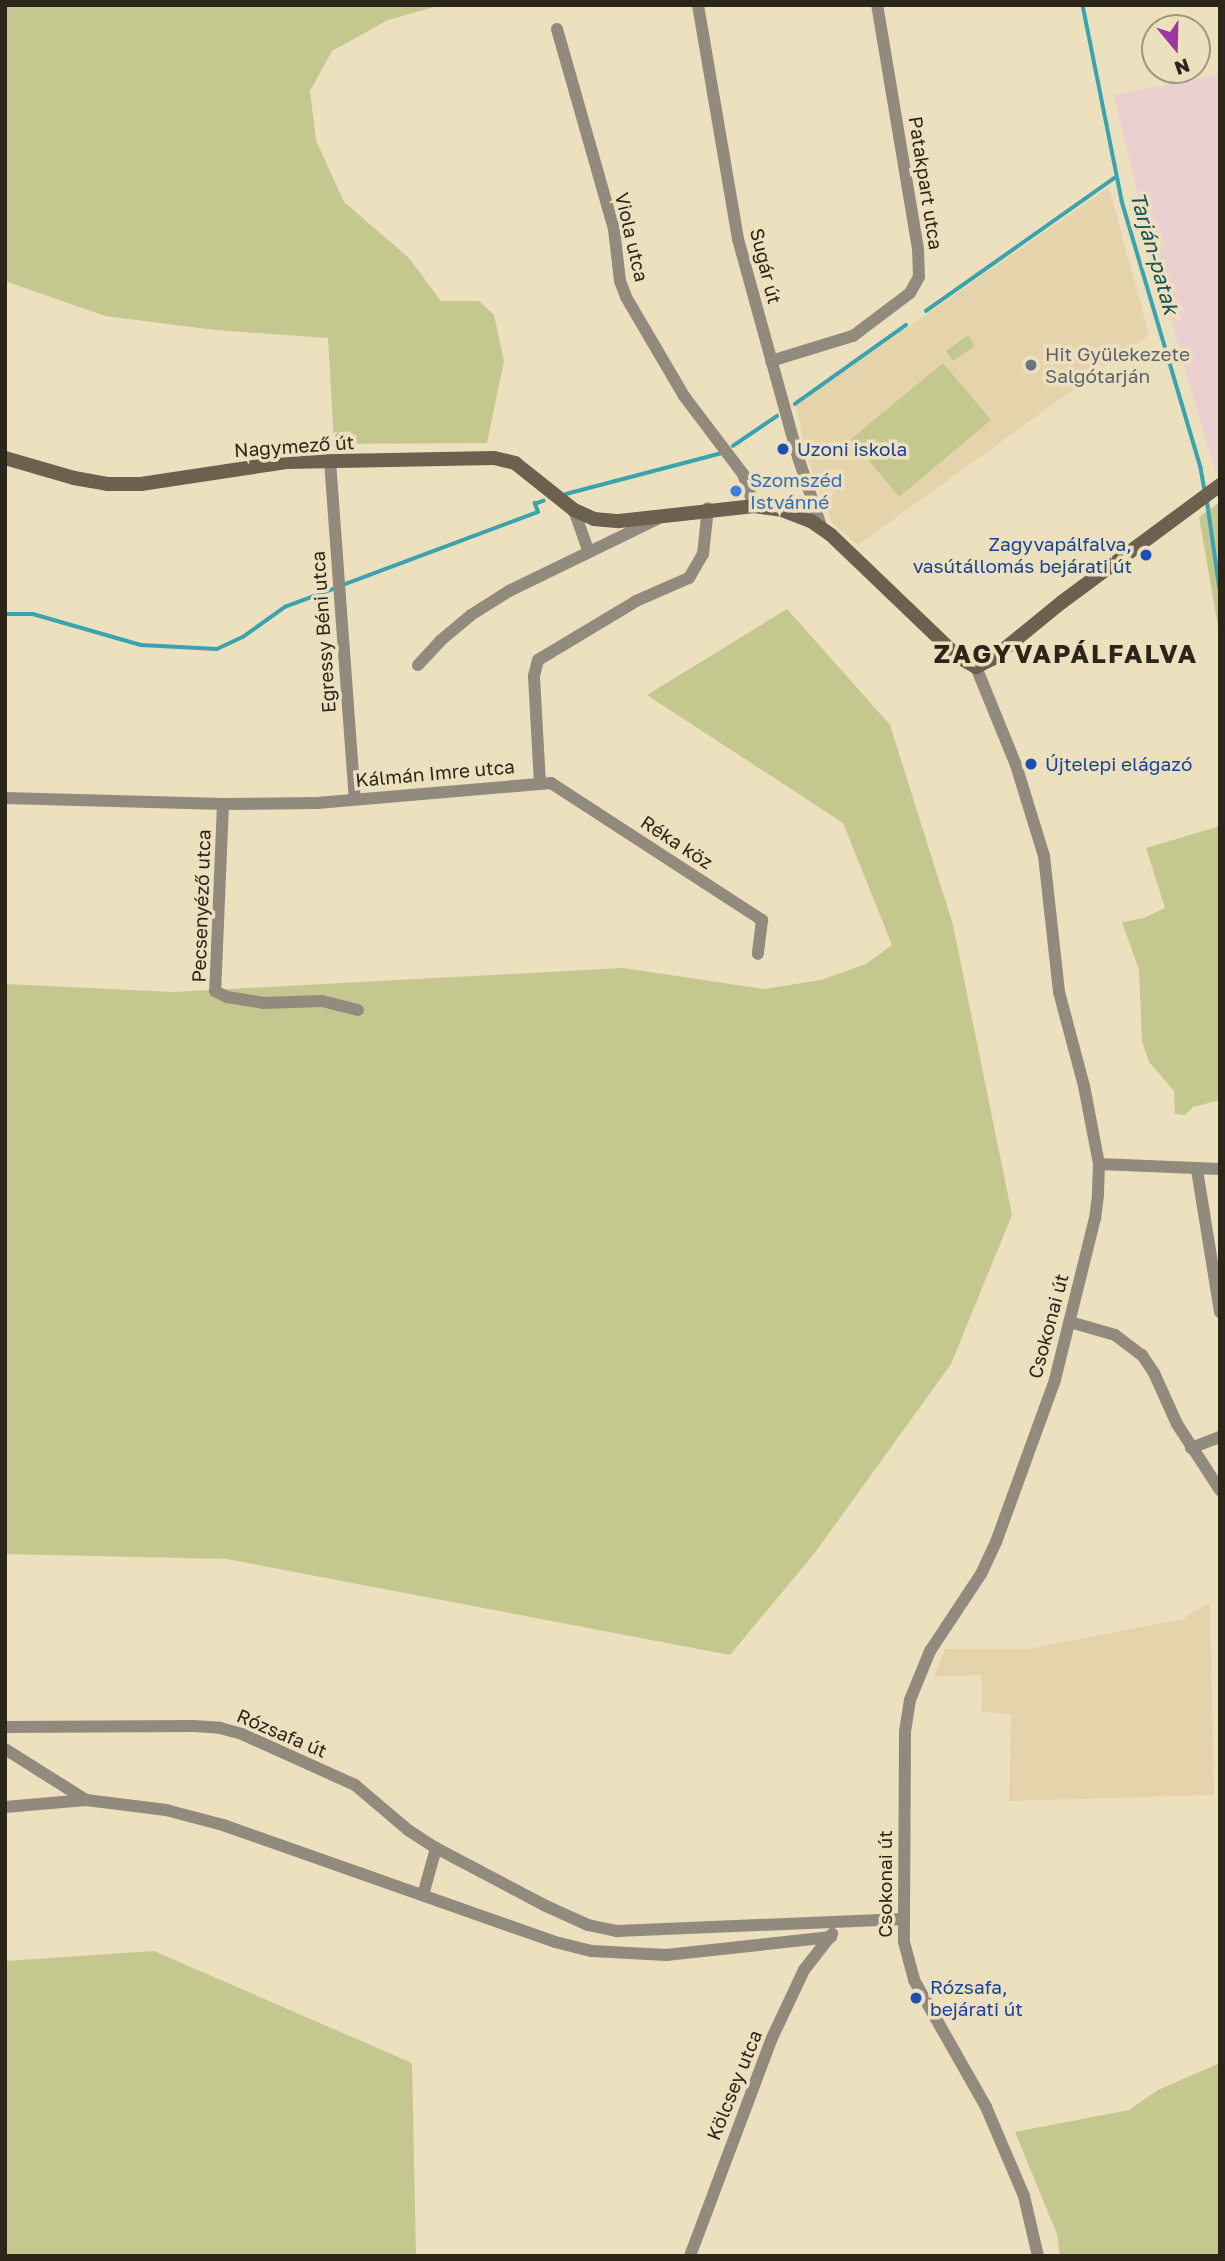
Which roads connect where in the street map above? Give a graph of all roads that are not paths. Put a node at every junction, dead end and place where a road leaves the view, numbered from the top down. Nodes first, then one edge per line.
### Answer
1 (698, 5) edge
2 (877, 5) edge
3 (557, 29) dead end
4 (771, 361) junction
5 (5, 458) edge
6 (330, 461) junction
7 (1218, 486) edge
8 (754, 506) junction
9 (708, 508) junction
10 (574, 510) junction
11 (667, 514) junction
12 (822, 529) junction
13 (588, 551) junction
14 (418, 665) dead end
15 (976, 667) junction
16 (540, 784) junction
17 (5, 798) edge
18 (355, 799) junction
19 (223, 804) junction
20 (758, 954) dead end
21 (358, 1010) dead end
22 (1099, 1164) junction
23 (1220, 1169) edge
24 (1197, 1170) junction
25 (1220, 1312) edge
26 (1070, 1322) junction
27 (1220, 1437) edge
28 (1191, 1448) junction
29 (1220, 1490) edge
30 (5, 1727) edge
31 (5, 1749) edge
32 (86, 1800) junction
33 (5, 1807) edge
34 (436, 1848) junction
35 (423, 1895) junction
36 (904, 1919) junction
37 (837, 1920) junction
38 (831, 1937) junction
39 (690, 2256) edge
40 (1038, 2256) edge

1 - 4 street, Sugár út
2 - 4 street, Patakpart utca
3 - 8 street, Viola utca
4 - 12 street, Sugár út
5 - 6 main road, Nagymező út
6 - 10 main road, Nagymező út
6 - 18 street, Egressy Béni utca
7 - 15 main road
8 - 9 main road, Nagymező út
8 - 12 main road, Nagymező út
9 - 11 main road, Nagymező út
9 - 16 street, Kálmán Imre utca
10 - 11 main road, Nagymező út
10 - 13 street
11 - 13 street, Nagymező út
12 - 15 main road, Nagymező út
13 - 14 street, Nagymező út
15 - 22 street, Csokonai út
16 - 18 street, Kálmán Imre utca
16 - 20 street, Réka köz
17 - 19 street, Kálmán Imre utca
18 - 19 street, Kálmán Imre utca
19 - 21 street, Pecsenyéző utca
22 - 24 street
22 - 26 street, Csokonai út
23 - 24 street
24 - 25 street
26 - 28 street
26 - 36 street, Csokonai út
27 - 28 street
28 - 29 street
30 - 34 street, Rózsafa út
31 - 32 street
32 - 33 street
32 - 35 street
34 - 35 street
34 - 37 street, Rózsafa út
35 - 38 street
36 - 37 street, Rózsafa út
36 - 40 street, Csokonai út
37 - 38 street
38 - 39 street, Kölcsey utca

